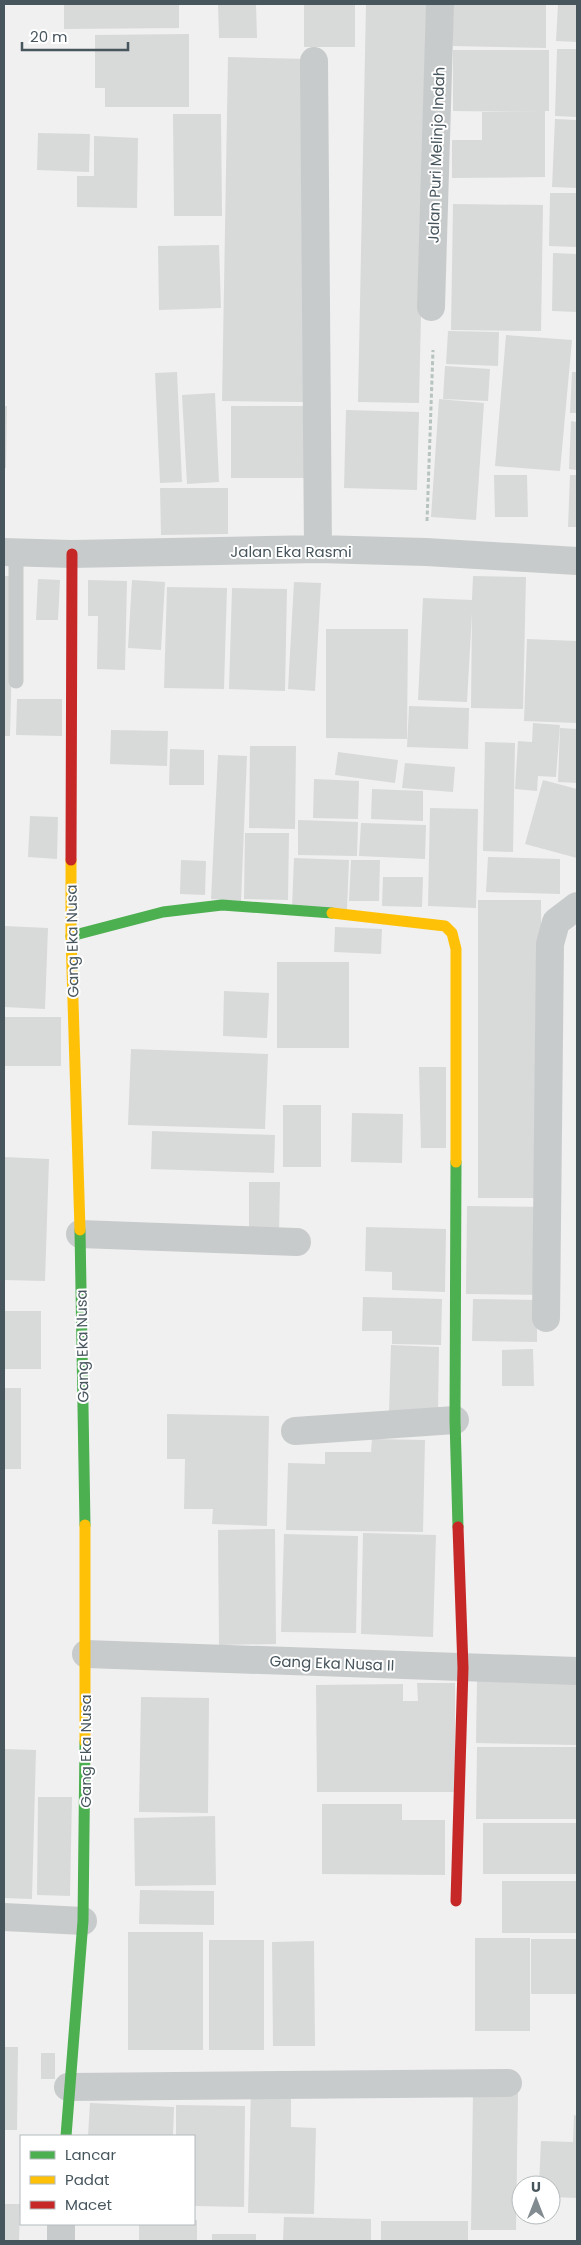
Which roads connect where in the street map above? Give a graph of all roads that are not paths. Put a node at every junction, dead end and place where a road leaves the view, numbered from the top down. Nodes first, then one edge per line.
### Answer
1 (440, 4) edge
2 (314, 61) dead end
3 (431, 307) dead end
4 (318, 549) junction
5 (10, 553) edge
6 (72, 554) junction
7 (577, 561) edge
8 (16, 681) dead end
9 (577, 906) edge
10 (71, 936) junction
11 (80, 1234) junction
12 (297, 1242) dead end
13 (546, 1318) dead end
14 (455, 1420) junction
15 (295, 1431) dead end
16 (86, 1654) junction
17 (464, 1668) junction
18 (577, 1671) edge
19 (456, 1901) dead end
20 (4, 1918) edge
21 (83, 1921) junction
22 (508, 2083) dead end
23 (68, 2087) junction
24 (66, 2135) edge
25 (61, 2225) edge
26 (60, 2241) edge

1 - 3 street, Jalan Puri Melinjo Indah
2 - 4 street
4 - 6 street, Jalan Eka Rasmi
4 - 7 street, Jalan Eka Rasmi
5 - 6 street, Jalan Eka Rasmi
5 - 8 lane
6 - 10 street, Gang Eka Nusa
9 - 13 street
10 - 11 street, Gang Eka Nusa
10 - 14 street
11 - 12 street
11 - 16 street, Gang Eka Nusa
14 - 15 street
14 - 17 street
16 - 17 street, Gang Eka Nusa II
16 - 21 street, Gang Eka Nusa
17 - 18 street, Gang Eka Nusa II
17 - 19 street
20 - 21 street
21 - 23 street, Gang Eka Nusa
22 - 23 street
23 - 24 street, Gang Eka Nusa
25 - 26 street

